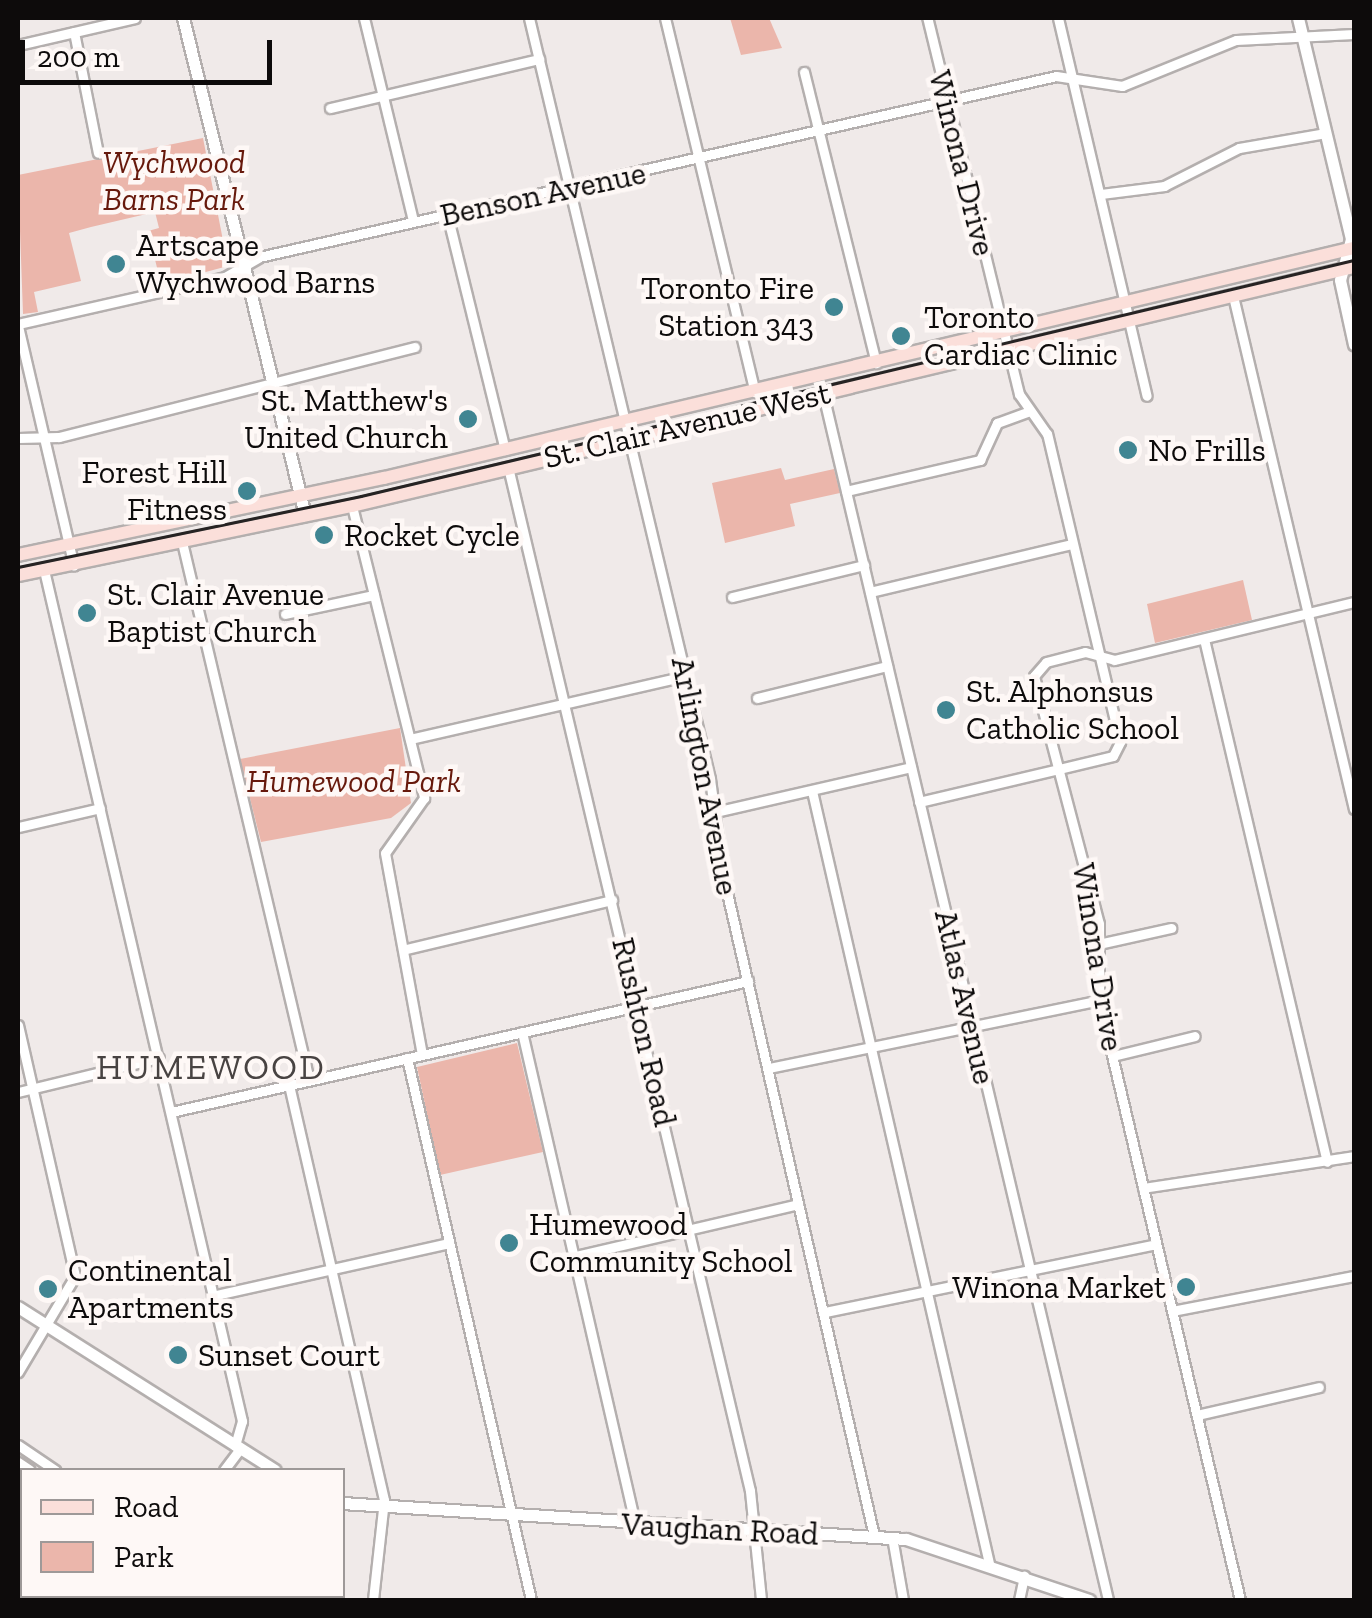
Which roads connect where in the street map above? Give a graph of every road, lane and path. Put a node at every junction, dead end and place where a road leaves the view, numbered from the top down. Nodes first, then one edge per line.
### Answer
1 (135, 18) edge
2 (184, 18) edge
3 (364, 18) edge
4 (529, 18) edge
5 (664, 18) edge
6 (927, 18) edge
7 (1058, 18) edge
8 (1298, 18) edge
9 (74, 32) junction
10 (1302, 34) junction
11 (1354, 34) edge
12 (18, 45) edge
13 (539, 59) junction
14 (804, 72) dead end
15 (1073, 80) junction
16 (383, 96) junction
17 (948, 102) junction
18 (330, 108) dead end
19 (819, 132) junction
20 (1326, 133) junction
21 (98, 152) dead end
22 (699, 161) junction
23 (570, 189) junction
24 (1102, 194) junction
25 (448, 214) junction
26 (413, 222) junction
27 (1352, 248) edge
28 (245, 263) junction
29 (1348, 269) edge
30 (1233, 296) junction
31 (1128, 303) junction
32 (1130, 322) junction
33 (18, 325) edge
34 (1003, 331) junction
35 (1354, 344) edge
36 (415, 347) dead end
37 (1008, 350) junction
38 (876, 363) junction
39 (22, 373) edge
40 (275, 384) junction
41 (755, 392) junction
42 (822, 394) junction
43 (1147, 396) dead end
44 (1030, 411) junction
45 (627, 421) junction
46 (42, 436) junction
47 (18, 438) edge
48 (631, 440) junction
49 (505, 450) junction
50 (508, 467) junction
51 (846, 491) junction
52 (301, 496) junction
53 (352, 506) junction
54 (305, 515) junction
55 (182, 542) junction
56 (1072, 544) junction
57 (69, 546) junction
58 (18, 555) edge
59 (864, 565) junction
60 (74, 566) junction
61 (44, 570) junction
62 (18, 576) edge
63 (870, 592) junction
64 (374, 595) junction
65 (732, 596) dead end
66 (1354, 602) edge
67 (285, 614) dead end
68 (1309, 614) junction
69 (1204, 639) junction
70 (1100, 657) junction
71 (887, 666) junction
72 (686, 676) junction
73 (757, 698) dead end
74 (566, 703) junction
75 (410, 738) junction
76 (911, 767) junction
77 (1060, 769) junction
78 (812, 791) junction
79 (919, 802) junction
80 (100, 808) junction
81 (1354, 809) edge
82 (714, 812) junction
83 (18, 827) edge
84 (612, 900) junction
85 (1171, 928) dead end
86 (1103, 943) junction
87 (406, 948) junction
88 (748, 980) junction
89 (1099, 1000) junction
90 (638, 1006) junction
91 (18, 1026) edge
92 (972, 1026) junction
93 (522, 1032) junction
94 (1195, 1036) dead end
95 (871, 1045) junction
96 (422, 1055) junction
97 (1113, 1056) junction
98 (159, 1058) junction
99 (407, 1058) junction
100 (770, 1068) junction
101 (309, 1080) junction
102 (289, 1085) junction
103 (32, 1088) junction
104 (18, 1092) edge
105 (171, 1112) junction
106 (1354, 1156) edge
107 (1326, 1162) junction
108 (1143, 1188) junction
109 (798, 1204) junction
110 (690, 1231) junction
111 (449, 1242) junction
112 (1156, 1244) junction
113 (574, 1256) junction
114 (333, 1268) junction
115 (1029, 1269) junction
116 (1354, 1278) edge
117 (926, 1289) junction
118 (212, 1296) junction
119 (18, 1307) edge
120 (1172, 1311) junction
121 (825, 1312) junction
122 (49, 1326) junction
123 (18, 1372) edge
124 (1319, 1387) dead end
125 (1197, 1415) junction
126 (18, 1446) edge
127 (237, 1447) junction
128 (52, 1468) edge
129 (225, 1468) edge
130 (272, 1468) edge
131 (345, 1503) edge
132 (384, 1508) junction
133 (514, 1518) junction
134 (635, 1526) junction
135 (756, 1533) junction
136 (874, 1536) junction
137 (892, 1538) junction
138 (990, 1563) junction
139 (1024, 1576) junction
140 (372, 1600) edge
141 (532, 1600) edge
142 (761, 1600) edge
143 (904, 1600) edge
144 (1019, 1600) edge
145 (1089, 1600) edge
146 (1108, 1600) edge
147 (1240, 1600) edge

1 - 9 street
2 - 28 street
3 - 16 street
4 - 13 street, Arlington Avenue
5 - 22 street
6 - 17 street, Winona Drive
7 - 15 street
8 - 10 street
9 - 12 street
9 - 21 street
10 - 11 street, Benson Avenue
10 - 15 street, Benson Avenue
10 - 20 street
13 - 16 street
13 - 23 street, Arlington Avenue
14 - 19 street
15 - 17 street, Benson Avenue
15 - 24 street
16 - 18 street
16 - 26 street
17 - 19 street, Benson Avenue
17 - 34 street, Winona Drive
19 - 22 street, Benson Avenue
19 - 38 street
20 - 24 street
20 - 27 street
22 - 23 street, Benson Avenue
22 - 41 street
23 - 25 street, Benson Avenue
23 - 45 street, Arlington Avenue
24 - 31 street
25 - 26 street, Benson Avenue
25 - 49 street
26 - 28 street, Benson Avenue
27 - 29 street
27 - 31 main road, St. Clair Avenue West
28 - 33 street, Benson Avenue
28 - 40 street
29 - 30 main road, St. Clair Avenue West
29 - 35 street
30 - 32 main road, St. Clair Avenue West
30 - 68 street
31 - 32 street
31 - 34 main road, St. Clair Avenue West
32 - 37 main road, St. Clair Avenue West
32 - 43 street
33 - 39 street
34 - 37 street, Winona Drive
34 - 38 main road, St. Clair Avenue West
36 - 40 street
37 - 42 main road, St. Clair Avenue West
37 - 44 street, Winona Drive
38 - 41 main road, St. Clair Avenue West
39 - 46 street
40 - 46 street
40 - 52 street
41 - 45 main road, St. Clair Avenue West
42 - 48 main road, St. Clair Avenue West
42 - 51 street, Atlas Avenue
44 - 51 street
44 - 56 street, Winona Drive
45 - 48 street, Arlington Avenue
45 - 49 main road, St. Clair Avenue West
46 - 47 street
46 - 57 street
48 - 50 main road, St. Clair Avenue West
48 - 72 street, Arlington Avenue
49 - 52 main road, St. Clair Avenue West
50 - 53 main road, St. Clair Avenue West
50 - 74 street, Rushton Road
51 - 59 street, Atlas Avenue
52 - 54 street
52 - 57 main road, St. Clair Avenue West
53 - 54 main road, St. Clair Avenue West
53 - 64 street
54 - 55 main road, St. Clair Avenue West
55 - 60 main road, St. Clair Avenue West
55 - 101 street
56 - 63 street
56 - 70 street, Winona Drive
57 - 58 main road, St. Clair Avenue West
57 - 60 street
59 - 63 street, Atlas Avenue
59 - 65 street
60 - 61 main road, St. Clair Avenue West
61 - 62 main road, St. Clair Avenue West
61 - 80 street
63 - 71 street, Atlas Avenue
64 - 67 street
64 - 75 street
66 - 68 street
68 - 69 street
68 - 81 street
69 - 70 street
69 - 107 street
70 - 77 street, Winona Drive
70 - 77 street
71 - 73 street
71 - 76 street, Atlas Avenue
72 - 74 street
72 - 82 street, Arlington Avenue
74 - 75 street
74 - 84 street, Rushton Road
75 - 87 street
76 - 78 street
76 - 79 street, Atlas Avenue
77 - 79 street
77 - 86 street, Winona Drive
78 - 82 street
78 - 95 street
79 - 92 street, Atlas Avenue
80 - 83 street
80 - 98 street
82 - 88 street, Arlington Avenue
84 - 87 street
84 - 90 street, Rushton Road
85 - 86 street
86 - 89 street, Winona Drive
87 - 96 street
88 - 90 street
88 - 100 street, Arlington Avenue
89 - 92 street
89 - 97 street, Winona Drive
90 - 93 street
90 - 110 street, Rushton Road
91 - 103 street
92 - 95 street
92 - 115 street, Atlas Avenue
93 - 96 street
93 - 113 street
94 - 97 street
95 - 100 street
95 - 117 street
96 - 99 street
97 - 108 street, Winona Drive
98 - 103 street
98 - 105 street
99 - 101 street
99 - 111 street
100 - 109 street, Arlington Avenue
101 - 102 street
102 - 105 street
102 - 114 street
103 - 104 street
103 - 122 street
105 - 118 street
106 - 107 street
107 - 108 street
108 - 112 street, Winona Drive
109 - 110 street
109 - 121 street, Arlington Avenue
110 - 113 street
110 - 135 street, Rushton Road
111 - 114 street
111 - 133 street
112 - 115 street
112 - 120 street, Winona Drive
113 - 134 street
114 - 118 street
114 - 132 street
115 - 117 street
115 - 146 street, Atlas Avenue
116 - 120 street
117 - 121 street
117 - 138 street
118 - 127 street
119 - 122 street
120 - 125 street, Winona Drive
121 - 136 street, Arlington Avenue
122 - 123 street
122 - 127 street
124 - 125 street
125 - 147 street, Winona Drive
126 - 128 street
127 - 129 street
127 - 130 street
131 - 132 street, Vaughan Road
132 - 133 street, Vaughan Road
132 - 140 street
133 - 134 street, Vaughan Road
133 - 141 street
134 - 135 street, Vaughan Road
135 - 136 street, Vaughan Road
135 - 142 street, Rushton Road
136 - 137 street, Vaughan Road
137 - 138 street, Vaughan Road
137 - 143 street
138 - 139 street, Vaughan Road
139 - 144 street
139 - 145 street, Vaughan Road

